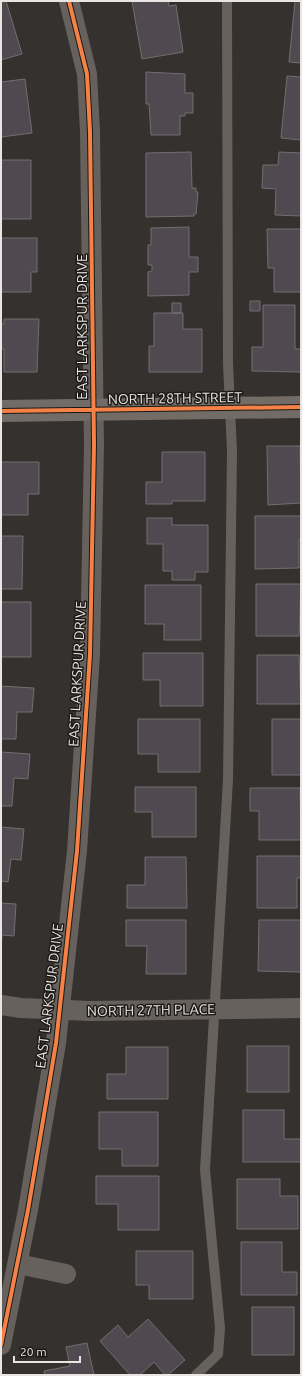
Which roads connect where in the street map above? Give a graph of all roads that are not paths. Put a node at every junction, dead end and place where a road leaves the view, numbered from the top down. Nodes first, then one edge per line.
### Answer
1 (69, 1) edge
2 (227, 1) edge
3 (301, 407) edge
4 (230, 409) junction
5 (93, 410) junction
6 (1, 411) edge
7 (1, 1005) edge
8 (215, 1008) junction
9 (301, 1008) edge
10 (60, 1010) junction
11 (18, 1264) junction
12 (66, 1274) dead end
13 (1, 1345) edge
14 (196, 1375) edge

1 - 5 street, EAST LARKSPUR DRIVE
2 - 4 lane
3 - 4 street, NORTH 28TH STREET
4 - 5 street, NORTH 28TH STREET
4 - 8 lane
5 - 6 street, NORTH 28TH STREET
5 - 10 street, EAST LARKSPUR DRIVE
7 - 10 street, NORTH 27TH PLACE
8 - 9 street, NORTH 27TH PLACE
8 - 10 street, NORTH 27TH PLACE
8 - 14 lane
10 - 11 street, EAST LARKSPUR DRIVE
11 - 12 street
11 - 13 street, EAST LARKSPUR DRIVE

